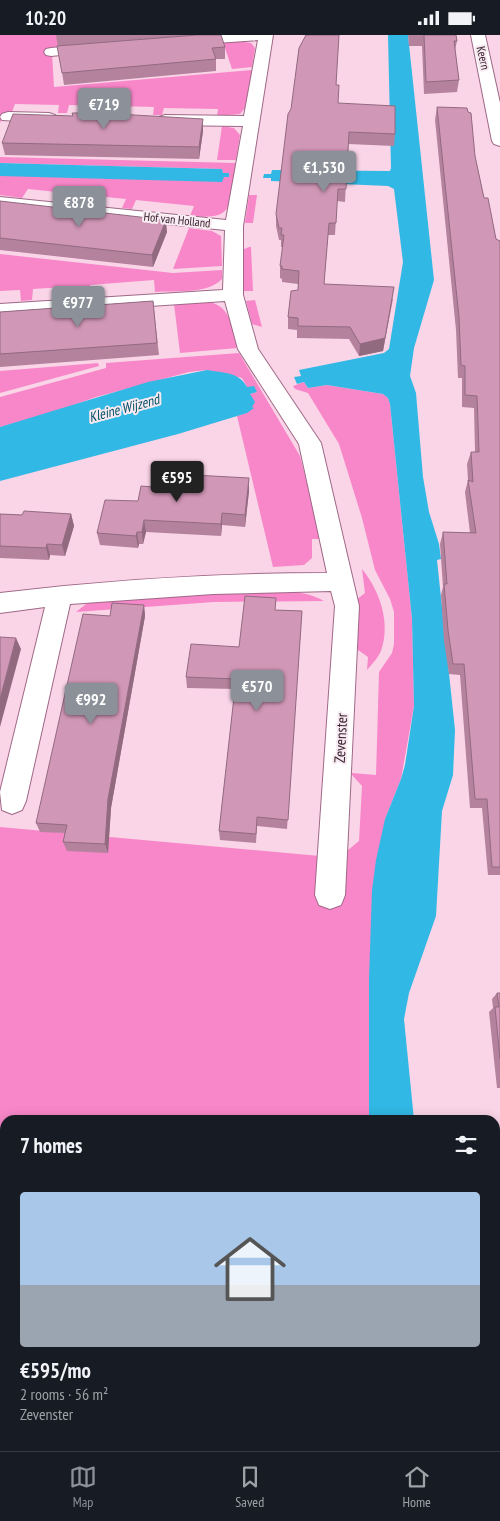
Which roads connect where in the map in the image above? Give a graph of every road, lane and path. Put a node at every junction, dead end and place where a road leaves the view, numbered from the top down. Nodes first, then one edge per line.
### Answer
1 (266, 35) edge
2 (478, 35) edge
3 (169, 43) edge
4 (110, 47) edge
5 (51, 52) dead end
6 (8, 117) dead end
7 (66, 118) edge
8 (154, 120) edge
9 (251, 121) junction
10 (500, 141) edge
11 (0, 202) edge
12 (234, 226) junction
13 (233, 295) junction
14 (0, 311) edge
15 (341, 582) junction
16 (60, 595) junction
17 (0, 603) edge
18 (12, 801) dead end
19 (330, 895) dead end

1 - 3 street
1 - 9 street
2 - 10 street, Keern
4 - 5 street
6 - 7 street
8 - 9 street
9 - 12 street
11 - 12 street, Hof van Holland
12 - 13 street
13 - 14 street
13 - 15 street, Zevenster
15 - 16 street
15 - 19 street, Zevenster
16 - 17 street
16 - 18 street

